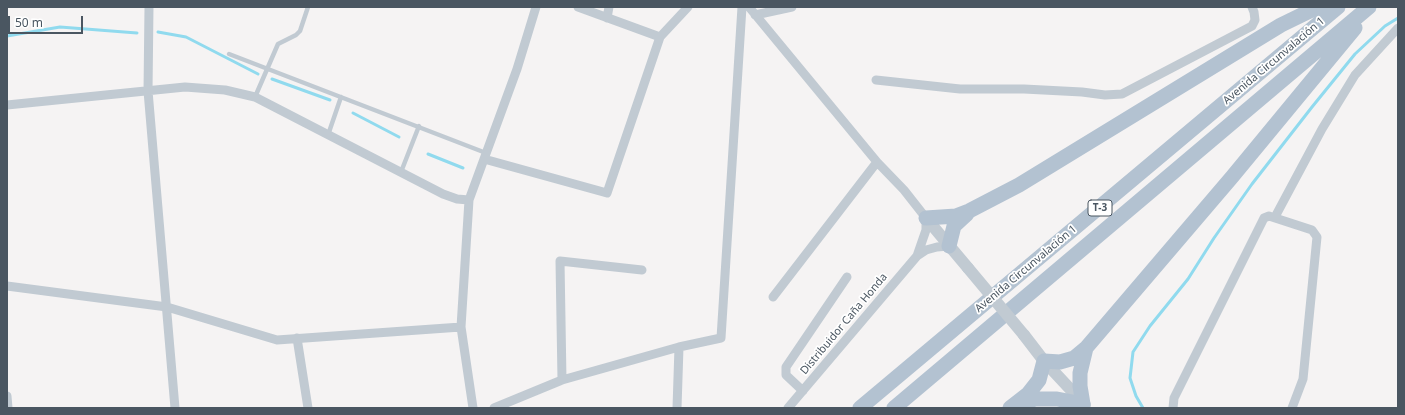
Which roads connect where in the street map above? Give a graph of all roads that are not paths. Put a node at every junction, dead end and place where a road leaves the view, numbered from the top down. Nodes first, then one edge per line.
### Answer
1 (149, 7) edge
2 (308, 7) edge
3 (536, 7) edge
4 (578, 7) edge
5 (609, 7) edge
6 (688, 7) edge
7 (742, 7) edge
8 (749, 7) edge
9 (792, 7) edge
10 (1252, 7) edge
11 (1318, 7) edge
12 (1338, 7) edge
13 (1369, 7) edge
14 (1372, 7) edge
15 (756, 16) junction
16 (607, 18) junction
17 (1398, 28) edge
18 (660, 37) junction
19 (229, 54) dead end
20 (266, 70) junction
21 (876, 80) dead end
22 (148, 91) junction
23 (255, 97) junction
24 (341, 97) junction
25 (7, 105) edge
26 (419, 126) junction
27 (328, 135) junction
28 (485, 156) junction
29 (877, 162) junction
30 (401, 172) junction
31 (469, 200) junction
32 (969, 211) junction
33 (1275, 217) junction
34 (926, 218) junction
35 (949, 246) junction
36 (917, 256) junction
37 (642, 270) dead end
38 (847, 277) dead end
39 (7, 286) edge
40 (773, 297) dead end
41 (167, 307) junction
42 (460, 327) junction
43 (297, 338) junction
44 (679, 347) junction
45 (1086, 348) junction
46 (1044, 361) junction
47 (562, 380) junction
48 (803, 391) junction
49 (7, 396) edge
50 (1013, 406) edge
51 (1086, 406) edge
52 (499, 407) edge
53 (8, 408) edge
54 (175, 408) edge
55 (308, 408) edge
56 (473, 408) edge
57 (678, 408) edge
58 (788, 408) edge
59 (860, 408) edge
60 (894, 408) edge
61 (1173, 408) edge
62 (1292, 408) edge

1 - 22 street
2 - 20 lane
3 - 28 street
4 - 16 street
5 - 16 street
6 - 18 street
7 - 44 street
8 - 15 street
9 - 15 street
10 - 21 street
11 - 32 main road
12 - 59 main road, Avenida Circunvalación 1 / T-3
13 - 60 main road, Avenida Circunvalación 1 / T-3
14 - 45 main road
15 - 29 street
16 - 18 street
17 - 33 street
18 - 28 street
19 - 20 lane
20 - 23 lane
20 - 24 lane
22 - 23 street
22 - 25 street
22 - 41 street
23 - 27 street
24 - 26 lane
24 - 27 lane
26 - 28 lane
26 - 30 lane
27 - 30 street
28 - 31 street
29 - 34 street
29 - 40 street
30 - 31 street
31 - 42 street
32 - 34 main road
32 - 35 main road
33 - 61 street
33 - 62 street
34 - 35 street
34 - 36 street, Distribuidor Caña Honda
35 - 36 street, Distribuidor Caña Honda
35 - 46 street, bridge
36 - 48 street, Distribuidor Caña Honda
37 - 47 street
38 - 48 street
39 - 41 street
41 - 43 street
41 - 54 street
42 - 43 street
42 - 56 street
43 - 55 street
44 - 47 street
44 - 57 street
45 - 46 main road
45 - 51 main road
46 - 50 main road
46 - 51 street
47 - 52 street
48 - 58 street, Distribuidor Caña Honda
49 - 53 street
50 - 51 main road

